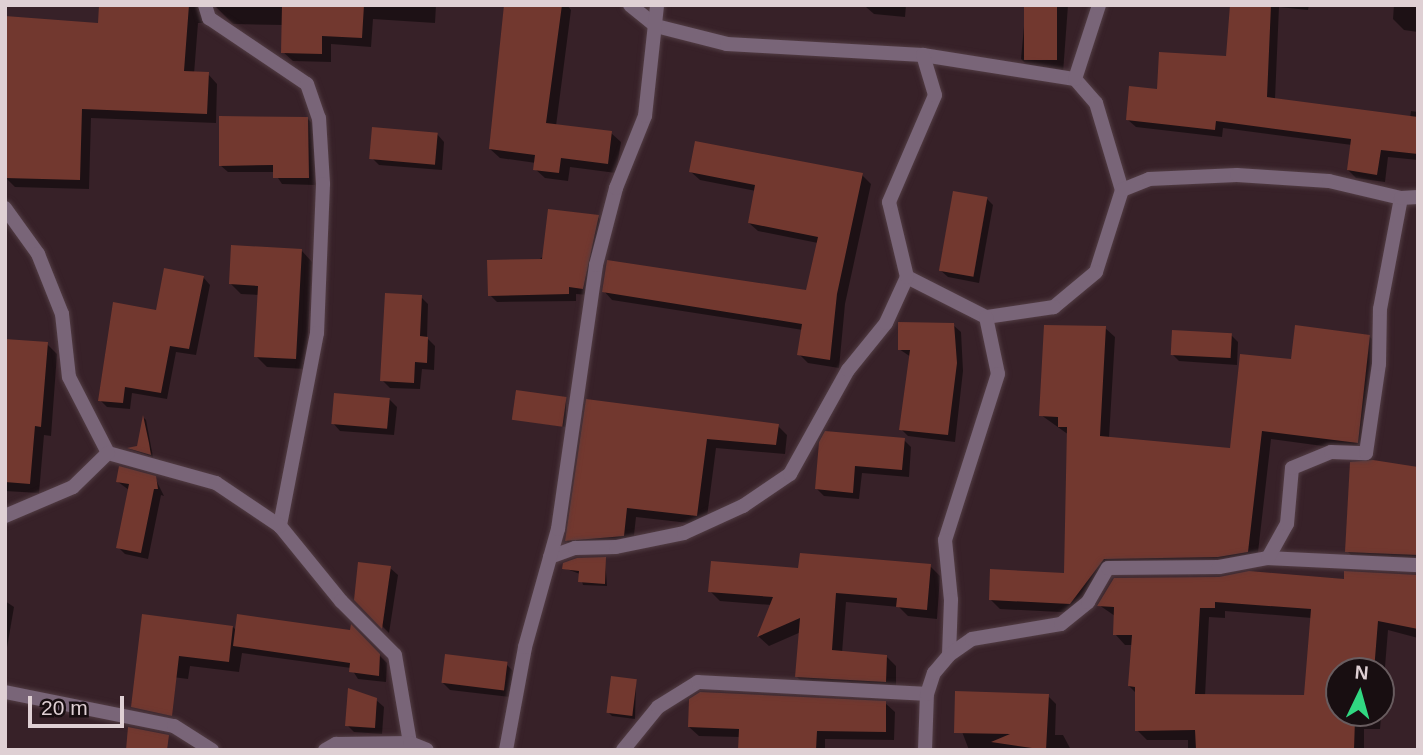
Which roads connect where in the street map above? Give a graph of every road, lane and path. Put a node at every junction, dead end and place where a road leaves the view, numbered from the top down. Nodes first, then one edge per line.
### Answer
1 (205, 5) edge
2 (630, 5) edge
3 (657, 5) edge
4 (1099, 5) edge
5 (656, 26) junction
6 (923, 55) junction
7 (1075, 79) junction
8 (1122, 190) junction
9 (1418, 197) edge
10 (1401, 198) junction
11 (5, 208) edge
12 (907, 277) junction
13 (986, 317) junction
14 (108, 453) junction
15 (5, 516) edge
16 (280, 526) junction
17 (550, 557) junction
18 (1268, 558) junction
19 (1418, 565) edge
20 (949, 655) junction
21 (5, 692) edge
22 (927, 694) junction
23 (410, 743) junction
24 (212, 750) edge
25 (325, 750) edge
26 (427, 750) edge
27 (506, 750) edge
28 (623, 750) edge
29 (925, 750) edge

1 - 16 street
2 - 5 street
3 - 5 street
4 - 7 street
5 - 6 street
5 - 17 street
6 - 7 street
6 - 12 street
7 - 8 street
8 - 10 street
8 - 13 street
9 - 10 street
10 - 18 street
11 - 14 street
12 - 13 street
12 - 17 street
13 - 20 street
14 - 15 street
14 - 16 street
16 - 23 street
17 - 27 street
18 - 19 street
18 - 20 street
20 - 22 street
21 - 24 street
22 - 28 street
22 - 29 street
23 - 25 street
23 - 26 street

